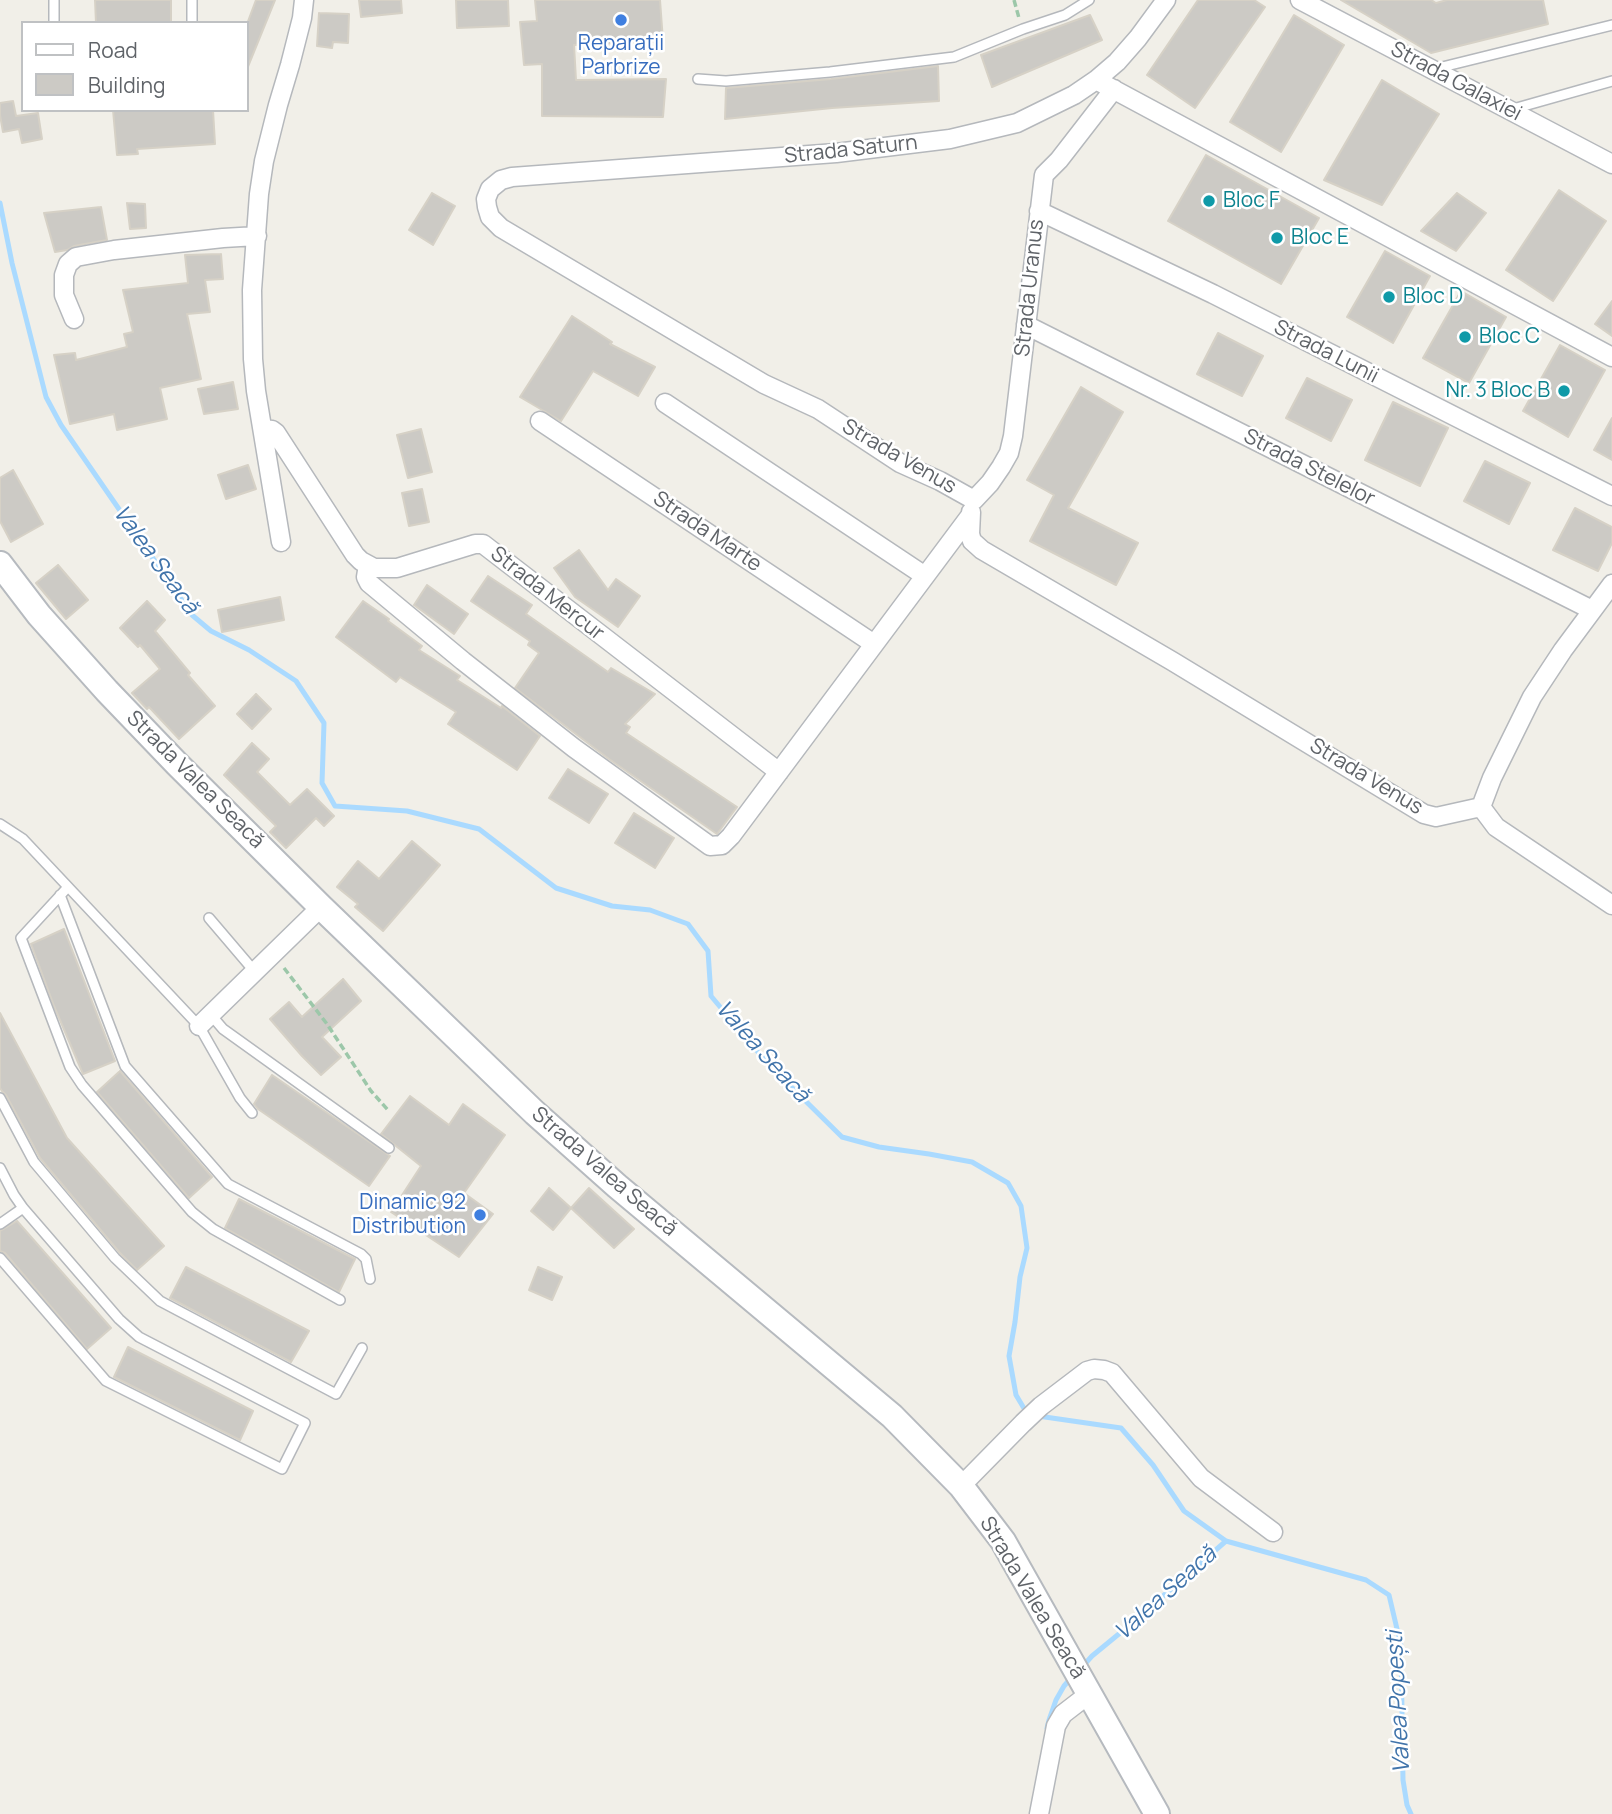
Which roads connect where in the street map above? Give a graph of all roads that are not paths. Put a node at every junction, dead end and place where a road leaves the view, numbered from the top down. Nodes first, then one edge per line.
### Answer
1 (54, 0) edge
2 (192, 0) edge
3 (304, 0) edge
4 (1089, 0) edge
5 (1166, 0) edge
6 (1300, 0) edge
7 (54, 21) edge
8 (192, 21) edge
9 (1612, 25) edge
10 (1432, 69) junction
11 (698, 79) dead end
12 (1096, 80) junction
13 (1612, 81) edge
14 (1114, 89) junction
15 (1510, 110) junction
16 (1612, 164) edge
17 (490, 189) joint
18 (1039, 211) junction
19 (257, 236) junction
20 (74, 319) dead end
21 (1026, 325) junction
22 (1612, 357) edge
23 (665, 402) dead end
24 (540, 421) dead end
25 (262, 429) junction
26 (1612, 496) edge
27 (972, 508) junction
28 (281, 542) dead end
29 (0, 564) edge
30 (368, 565) junction
31 (925, 576) junction
32 (1612, 584) edge
33 (1592, 610) junction
34 (874, 644) junction
35 (779, 772) junction
36 (1481, 807) junction
37 (0, 824) edge
38 (68, 887) junction
39 (60, 895) junction
40 (1612, 905) edge
41 (321, 907) junction
42 (209, 918) dead end
43 (255, 972) junction
44 (205, 1020) junction
45 (0, 1098) edge
46 (252, 1113) dead end
47 (389, 1148) dead end
48 (0, 1168) edge
49 (23, 1208) junction
50 (0, 1224) edge
51 (0, 1258) edge
52 (370, 1279) dead end
53 (340, 1300) dead end
54 (362, 1348) dead end
55 (961, 1486) junction
56 (1273, 1532) dead end
57 (1087, 1690) junction
58 (1039, 1814) edge
59 (1157, 1814) edge

1 - 7 lane
2 - 8 lane
3 - 19 street
4 - 11 lane
5 - 12 street, Strada Saturn
6 - 10 street, Strada Galaxiei
9 - 10 lane
10 - 15 street, Strada Galaxiei
12 - 14 street
12 - 17 street, Strada Saturn
13 - 15 lane
14 - 18 street, Strada Uranus
14 - 22 street
15 - 16 street, Strada Galaxiei
17 - 27 street, Strada Venus
18 - 21 street, Strada Uranus
18 - 26 street, Strada Lunii
19 - 20 street
19 - 25 street
21 - 27 street, Strada Uranus
21 - 33 street, Strada Stelelor
23 - 31 street
24 - 34 street, Strada Marte
25 - 28 street
25 - 30 street
27 - 31 street, Strada Uranus
27 - 36 street, Strada Venus
29 - 41 main road, Strada Valea Seacă
30 - 35 street, Strada Mercur
30 - 35 street, Strada Uranus
31 - 34 street, Strada Uranus
32 - 33 street
33 - 36 street
34 - 35 street, Strada Uranus
36 - 40 street
37 - 38 lane
38 - 39 lane
38 - 44 lane
39 - 52 lane
39 - 53 lane
41 - 43 street
41 - 55 main road, Strada Valea Seacă
42 - 43 lane
43 - 44 street
44 - 46 lane
44 - 47 lane
45 - 54 lane
48 - 49 lane
49 - 50 lane
49 - 51 lane
55 - 56 street
55 - 57 main road, Strada Valea Seacă
57 - 58 street
57 - 59 main road, Strada Valea Seacă

